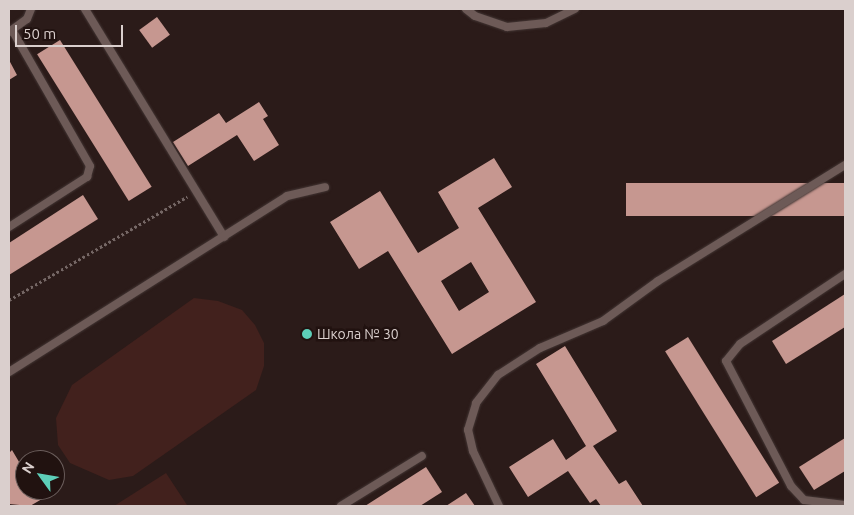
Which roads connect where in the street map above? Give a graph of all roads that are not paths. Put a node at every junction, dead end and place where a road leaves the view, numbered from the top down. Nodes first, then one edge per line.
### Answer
1 (31, 9) edge
2 (85, 9) edge
3 (466, 9) edge
4 (575, 9) edge
5 (10, 31) edge
6 (845, 165) edge
7 (325, 187) dead end
8 (9, 228) edge
9 (224, 236) junction
10 (845, 274) edge
11 (9, 372) edge
12 (422, 456) dead end
13 (845, 504) edge
14 (341, 506) edge
15 (498, 506) edge

1 - 5 lane
2 - 9 lane
3 - 4 lane
5 - 8 lane
6 - 15 lane
7 - 9 lane
9 - 11 lane
10 - 13 lane
12 - 14 lane

